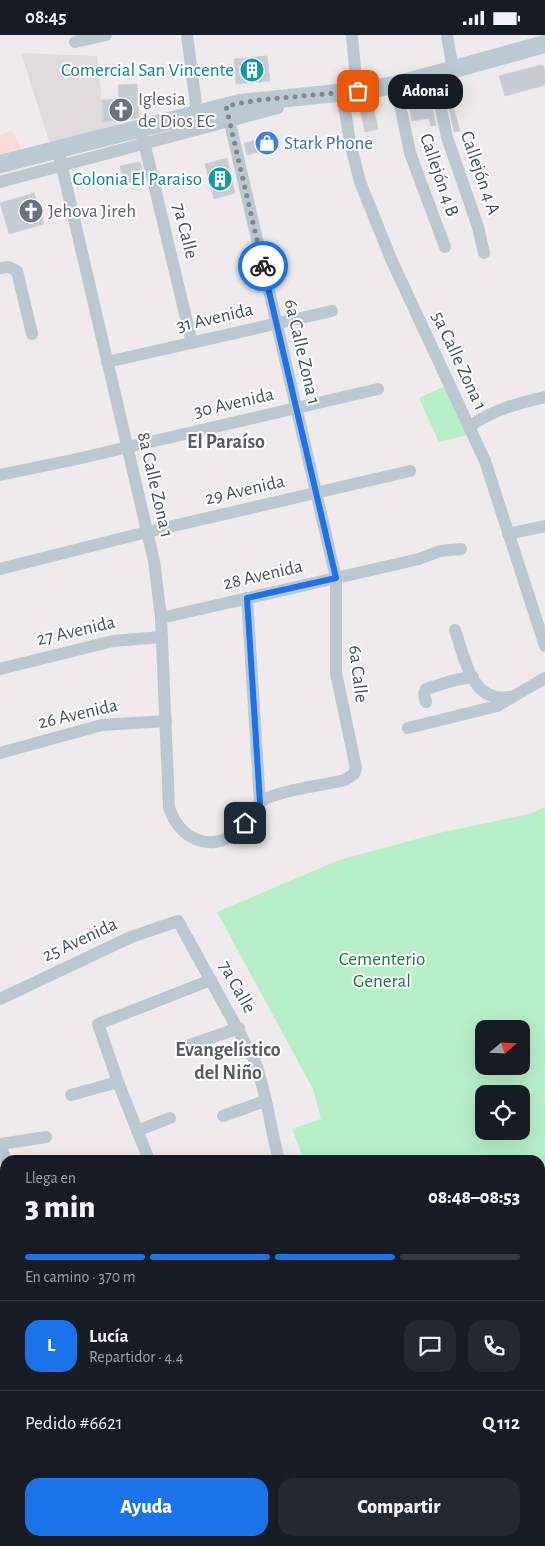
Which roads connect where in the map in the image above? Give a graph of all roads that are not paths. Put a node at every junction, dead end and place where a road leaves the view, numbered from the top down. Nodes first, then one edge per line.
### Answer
1 (106, 35) edge
2 (187, 35) edge
3 (352, 35) edge
4 (448, 35) edge
5 (75, 43) dead end
6 (544, 46) edge
7 (453, 71) junction
8 (434, 76) junction
9 (396, 85) junction
10 (350, 92) junction
11 (278, 108) dead end
12 (197, 113) junction
13 (228, 114) junction
14 (143, 137) junction
15 (60, 159) junction
16 (0, 164) edge
17 (0, 182) edge
18 (445, 247) dead end
19 (484, 253) dead end
20 (0, 268) edge
21 (332, 311) dead end
22 (276, 323) junction
23 (32, 335) dead end
24 (192, 343) junction
25 (107, 363) junction
26 (378, 389) dead end
27 (545, 397) edge
28 (296, 408) junction
29 (469, 427) junction
30 (127, 447) junction
31 (410, 471) dead end
32 (0, 475) edge
33 (316, 493) junction
34 (545, 526) edge
35 (147, 532) junction
36 (508, 534) junction
37 (461, 549) dead end
38 (0, 569) edge
39 (336, 578) junction
40 (247, 598) junction
41 (161, 618) junction
42 (455, 630) dead end
43 (162, 637) junction
44 (545, 647) edge
45 (0, 669) edge
46 (473, 677) junction
47 (545, 678) edge
48 (509, 697) junction
49 (426, 702) dead end
50 (166, 721) junction
51 (408, 728) dead end
52 (0, 753) edge
53 (260, 803) junction
54 (178, 921) joint
55 (212, 980) junction
56 (0, 999) edge
57 (239, 1028) junction
58 (181, 1048) dead end
59 (118, 1082) junction
60 (71, 1095) dead end
61 (265, 1101) junction
62 (223, 1116) dead end
63 (170, 1118) dead end
64 (137, 1131) junction
65 (46, 1137) dead end
66 (0, 1144) edge
67 (147, 1155) edge
68 (278, 1155) edge

1 - 5 street
2 - 12 street
3 - 10 street, 5a Calle Zona 1
4 - 7 street
6 - 7 street
7 - 8 street
8 - 9 street
8 - 19 street, Callejón 4 A
9 - 10 street
9 - 18 street, Callejón 4 B
10 - 13 street
10 - 29 street, 5a Calle Zona 1
11 - 13 street
12 - 13 street
12 - 14 street
13 - 14 street
13 - 22 street, 6a Calle Zona 1
14 - 15 street
14 - 24 street, 7a Calle
15 - 16 street
15 - 17 street
15 - 25 street, 8a Calle Zona 1
20 - 23 street
21 - 22 street, 31 Avenida
22 - 24 street, 31 Avenida
22 - 28 street, 6a Calle Zona 1
24 - 25 street, 31 Avenida
25 - 30 street, 8a Calle Zona 1
26 - 28 street, 30 Avenida
27 - 29 street
28 - 30 street, 30 Avenida
28 - 33 street, 6a Calle Zona 1
29 - 36 street, 5a Calle Zona 1
30 - 32 street, 30 Avenida
30 - 35 street, 8a Calle Zona 1
31 - 33 street, 29 Avenida
33 - 35 street, 29 Avenida
33 - 39 street, 6a Calle Zona 1
34 - 36 street
35 - 38 street
35 - 41 street, 8a Calle Zona 1
36 - 44 street, 5a Calle Zona 1
37 - 39 street, 28 Avenida
39 - 40 street, 28 Avenida
39 - 53 street, 6a Calle
40 - 41 street, 28 Avenida
40 - 53 street
41 - 43 street, 8a Calle Zona 1
42 - 46 street
43 - 45 street, 27 Avenida
43 - 50 street, 8a Calle Zona 1
46 - 48 street
46 - 49 street
47 - 48 street
48 - 51 street
50 - 52 street, 26 Avenida
50 - 53 street, 8a Calle Zona 1
54 - 55 street, 7a Calle
54 - 56 street, 25 Avenida
55 - 57 street, 7a Calle
55 - 59 street
57 - 58 street
57 - 61 street, 7a Calle
59 - 60 street
59 - 64 street
61 - 62 street
61 - 68 street, 7a Calle
63 - 64 street
64 - 67 street
65 - 66 street

